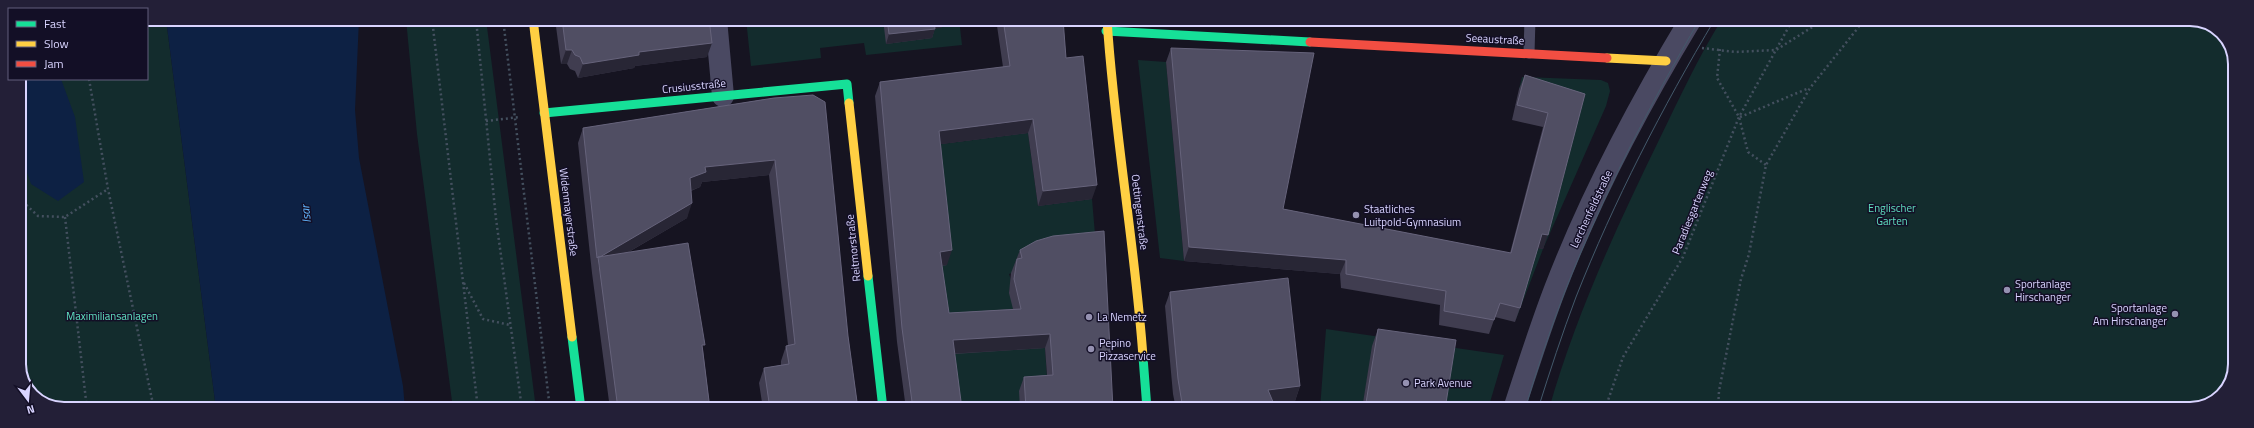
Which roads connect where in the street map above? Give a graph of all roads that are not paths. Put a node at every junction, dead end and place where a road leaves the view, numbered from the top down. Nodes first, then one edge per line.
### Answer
1 (534, 26) edge
2 (717, 26) edge
3 (1106, 26) edge
4 (1530, 26) edge
5 (1687, 26) edge
6 (1106, 31) junction
7 (1529, 53) junction
8 (1666, 61) junction
9 (847, 84) joint
10 (723, 96) junction
11 (544, 113) junction
12 (580, 402) edge
13 (882, 402) edge
14 (1147, 402) edge
15 (1516, 402) edge

1 - 11 street, Widenmayerstraße
2 - 10 street
3 - 6 street, Oettingenstraße
4 - 7 lane
5 - 8 street, Lerchenfeldstraße
6 - 7 street, Seeaustraße
6 - 14 street, Oettingenstraße
7 - 8 street, Seeaustraße
8 - 15 street, Lerchenfeldstraße
9 - 10 street, Crusiusstraße
9 - 13 street, Reitmorstraße
10 - 11 street, Crusiusstraße
11 - 12 street, Widenmayerstraße

